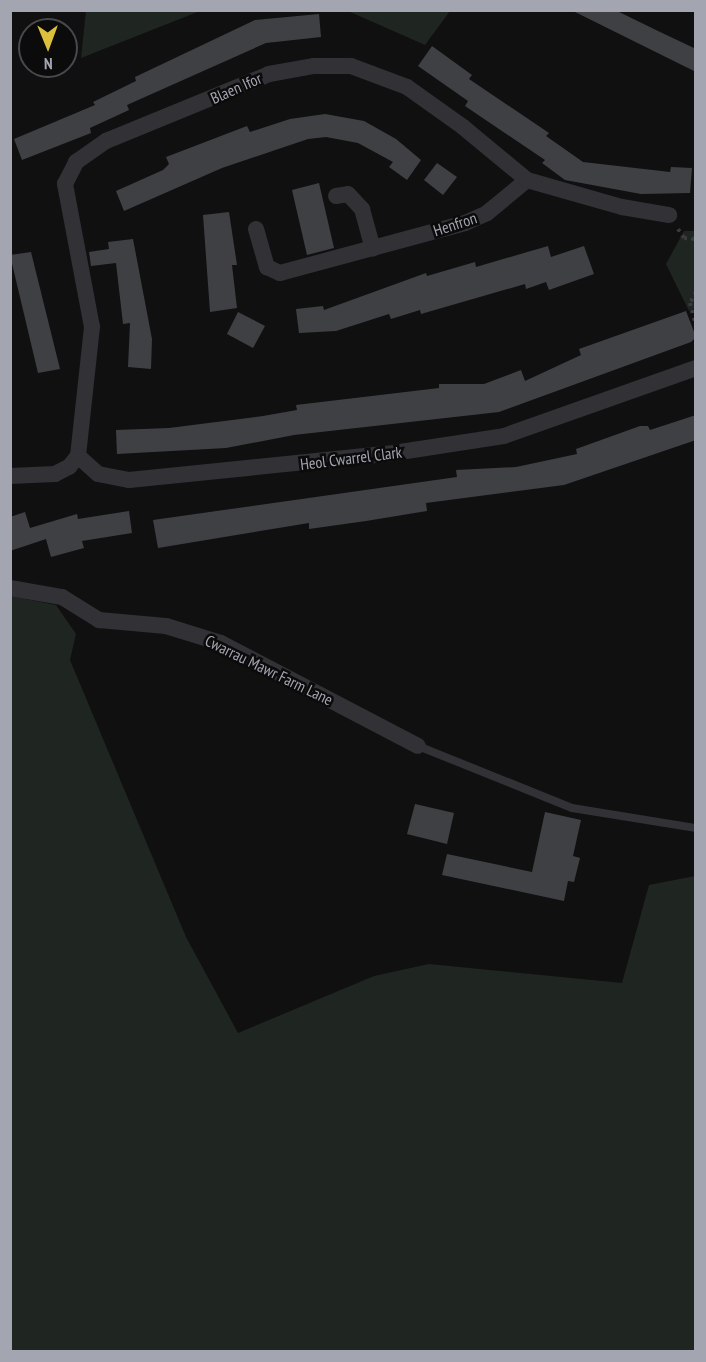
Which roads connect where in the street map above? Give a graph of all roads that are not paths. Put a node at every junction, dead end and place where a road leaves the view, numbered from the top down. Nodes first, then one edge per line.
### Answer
1 (527, 180) junction
2 (336, 196) dead end
3 (669, 215) dead end
4 (256, 229) dead end
5 (373, 249) junction
6 (696, 368) edge
7 (78, 456) junction
8 (10, 476) edge
9 (10, 588) edge
10 (418, 746) joint
11 (696, 828) edge

1 - 3 street, Blaen Ifor
1 - 5 street, Henfron
1 - 7 street, Blaen Ifor
2 - 5 street
4 - 5 street, Henfron
6 - 7 street, Heol Cwarrel Clark
7 - 8 street
9 - 10 street, Cwarrau Mawr Farm Lane
10 - 11 lane

